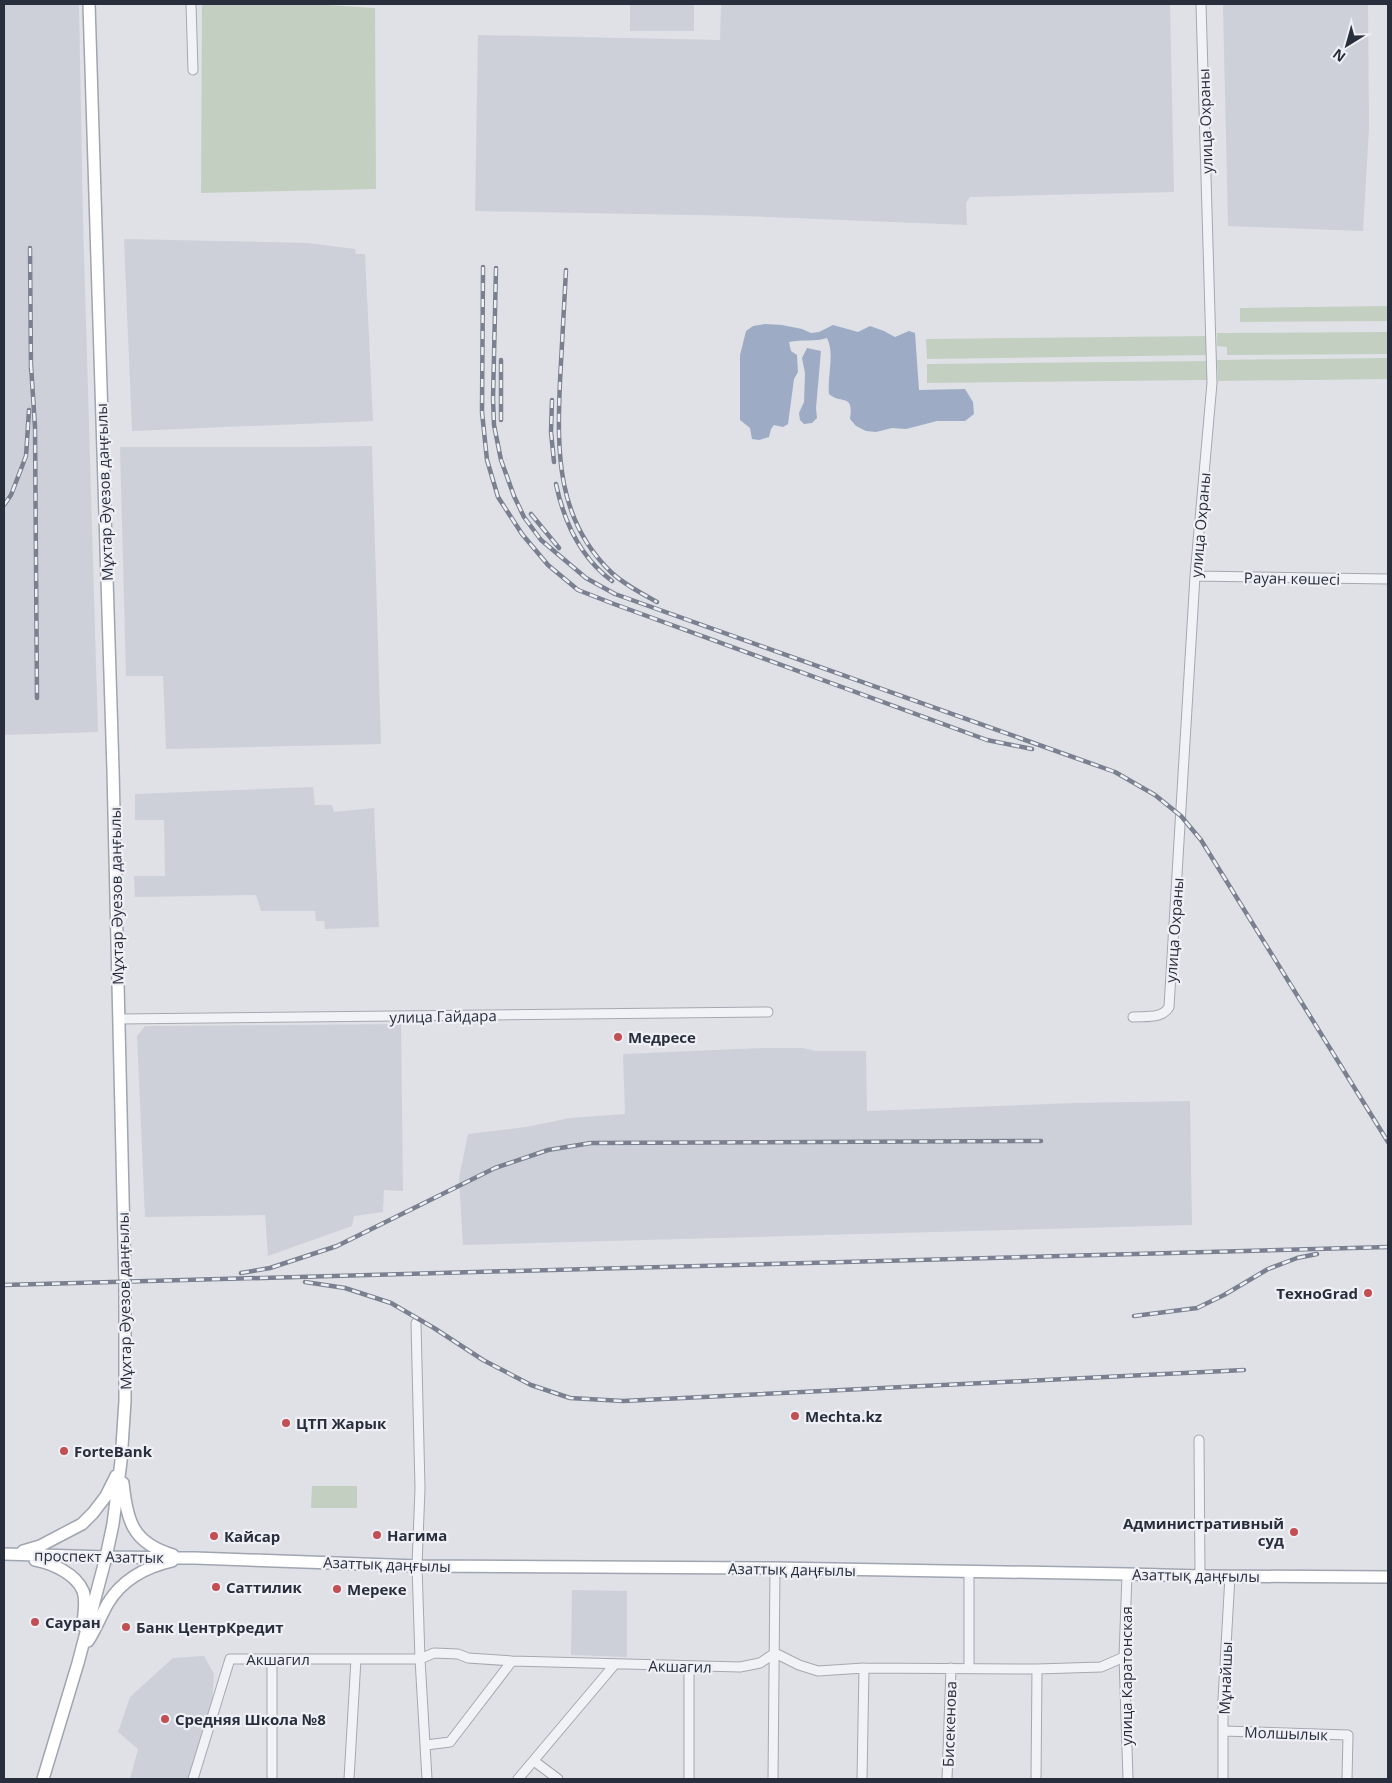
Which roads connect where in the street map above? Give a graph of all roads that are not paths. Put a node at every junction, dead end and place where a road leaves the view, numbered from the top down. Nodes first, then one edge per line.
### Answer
1 (89, 4) edge
2 (191, 4) edge
3 (1201, 4) edge
4 (193, 70) dead end
5 (1195, 576) junction
6 (1388, 579) edge
7 (768, 1012) dead end
8 (1133, 1017) dead end
9 (119, 1020) junction
10 (416, 1323) dead end
11 (1199, 1440) dead end
12 (121, 1461) junction
13 (6, 1554) edge
14 (106, 1557) junction
15 (190, 1558) junction
16 (417, 1566) junction
17 (775, 1568) junction
18 (969, 1571) junction
19 (1127, 1574) junction
20 (1200, 1576) junction
21 (1230, 1576) junction
22 (1388, 1577) edge
23 (81, 1653) junction
24 (775, 1653) junction
25 (1124, 1657) junction
26 (272, 1659) junction
27 (420, 1659) junction
28 (356, 1660) junction
29 (512, 1661) junction
30 (615, 1664) junction
31 (689, 1666) junction
32 (864, 1668) junction
33 (951, 1668) junction
34 (969, 1668) junction
35 (1037, 1669) junction
36 (1223, 1732) junction
37 (426, 1745) junction
38 (534, 1761) junction
39 (43, 1779) edge
40 (193, 1779) edge
41 (272, 1779) edge
42 (349, 1779) edge
43 (428, 1779) edge
44 (518, 1779) edge
45 (558, 1779) edge
46 (689, 1779) edge
47 (773, 1779) edge
48 (862, 1779) edge
49 (947, 1779) edge
50 (1036, 1779) edge
51 (1128, 1779) edge
52 (1223, 1779) edge
53 (1347, 1779) edge

1 - 9 main road, Мұхтар Әуезов даңғылы
2 - 4 street
3 - 5 street, улица Охраны
5 - 6 street, Рауан көшесі
5 - 8 street, улица Охраны
7 - 9 street, улица Гайдара
9 - 12 main road, Мұхтар Әуезов даңғылы
10 - 16 street
11 - 20 street
12 - 13 main road
12 - 14 main road, Мұхтар Әуезов даңғылы
12 - 15 main road
13 - 14 main road, проспект Азаттык
13 - 23 main road
14 - 15 main road, проспект Азаттык
14 - 23 main road, Мұхтар Әуезов даңғылы
15 - 16 main road, Азаттық даңғылы
15 - 23 main road
16 - 17 main road, Азаттық даңғылы
16 - 27 street
17 - 18 main road, Азаттық даңғылы
17 - 24 street
18 - 19 main road, Азаттық даңғылы
18 - 34 street
19 - 20 main road, Азаттық даңғылы
19 - 25 street, улица Каратонская
20 - 21 main road, Азаттық даңғылы
21 - 22 main road, Азаттық даңғылы
21 - 36 street, Мұнайшы
23 - 39 main road, Мұхтар Әуезов даңғылы
24 - 31 street, Акшагил
24 - 32 street
24 - 47 street
25 - 35 street
25 - 51 street, улица Каратонская
26 - 28 street, Акшагил
26 - 40 street, Акшагил
26 - 41 street
27 - 28 street, Акшагил
27 - 29 street, Акшагил
27 - 37 street
28 - 42 street
29 - 30 street, Акшагил
29 - 37 street
30 - 31 street, Акшагил
30 - 38 street
31 - 46 street
32 - 33 street
32 - 48 street
33 - 34 street
33 - 49 street, Бисекенова
34 - 35 street
35 - 50 street
36 - 52 street, Мұнайшы
36 - 53 street, Молшылык
37 - 43 street
38 - 44 street
38 - 45 street

